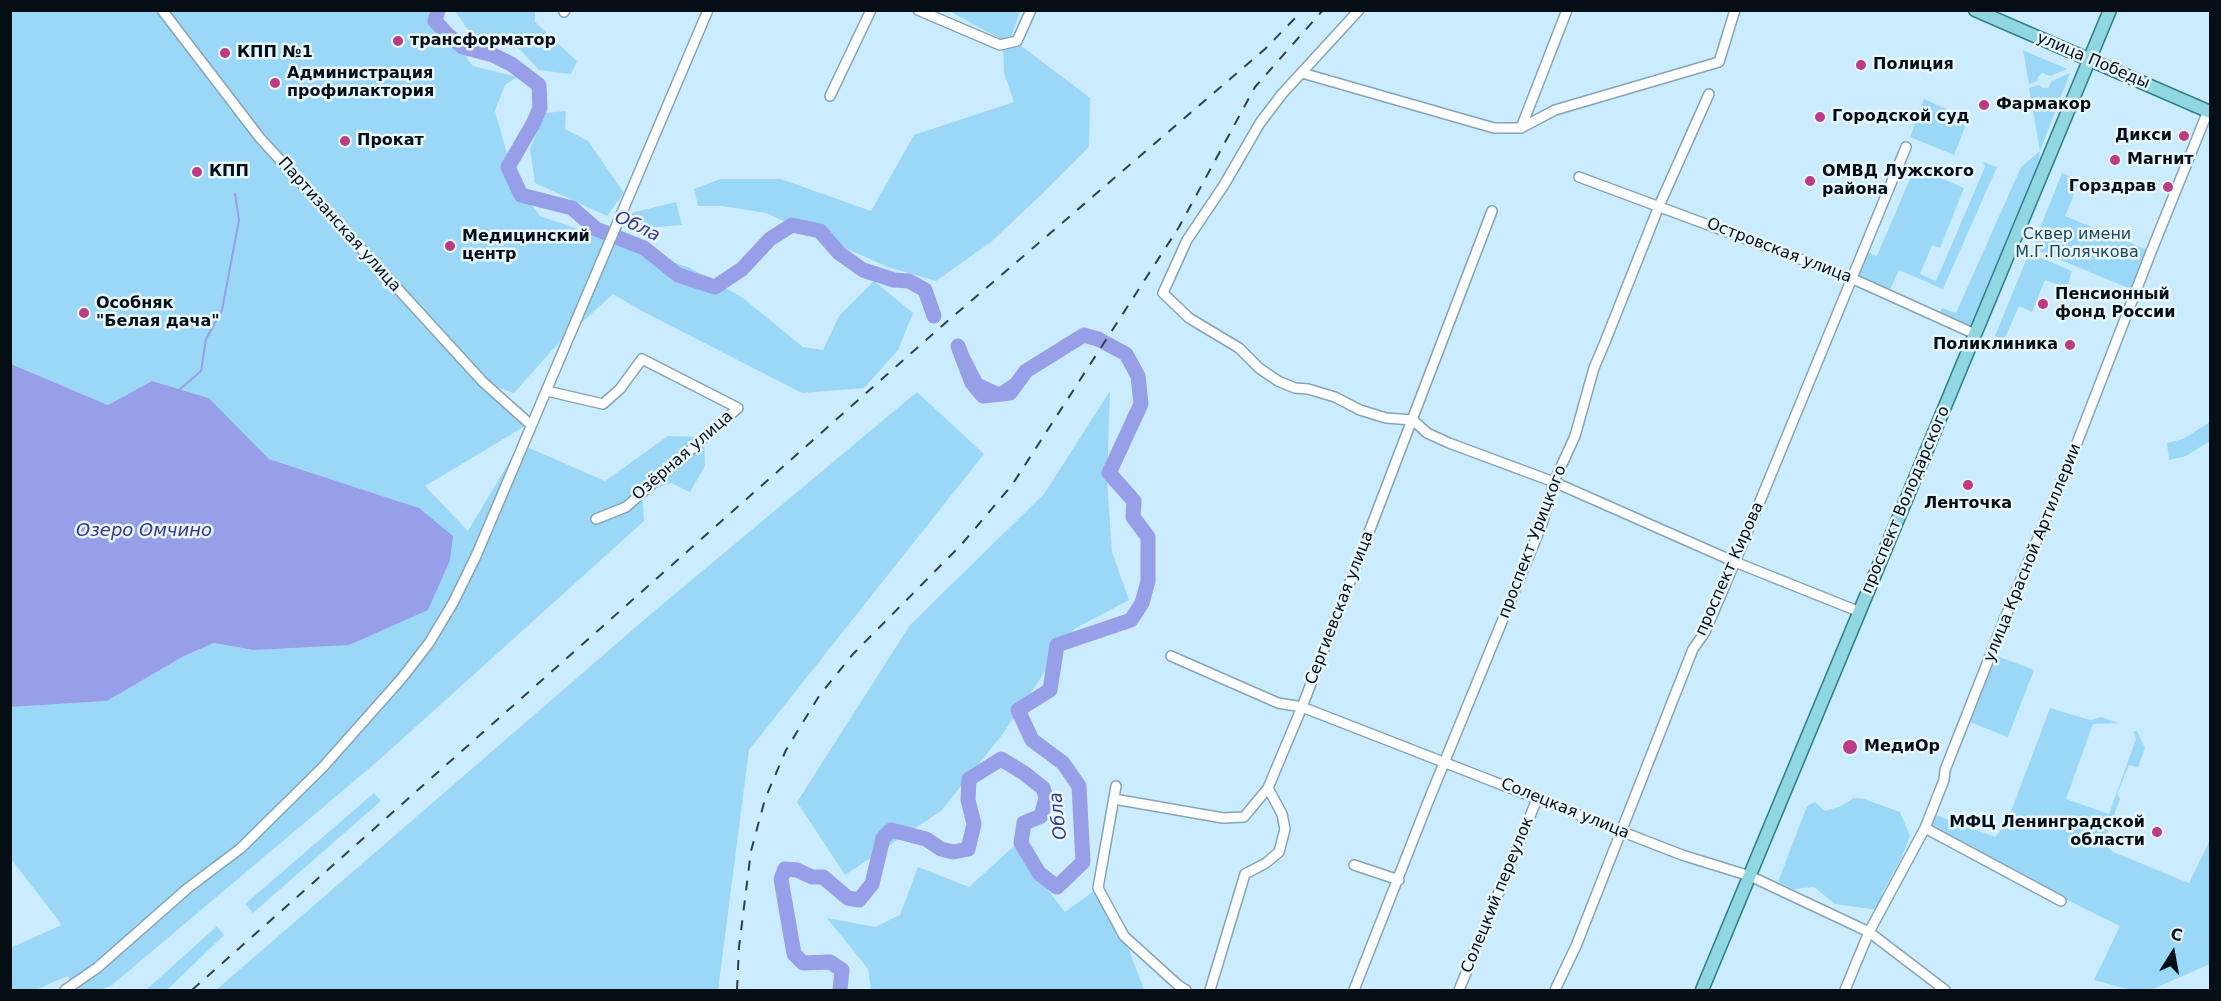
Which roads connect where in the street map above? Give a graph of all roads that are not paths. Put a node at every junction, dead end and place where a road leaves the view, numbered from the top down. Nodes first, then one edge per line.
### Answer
1 (162, 10) edge
2 (708, 10) edge
3 (872, 10) edge
4 (918, 10) edge
5 (1031, 10) edge
6 (1359, 10) edge
7 (1567, 10) edge
8 (1735, 10) edge
9 (1975, 10) edge
10 (2110, 10) edge
11 (2089, 60) junction
12 (1302, 73) junction
13 (1709, 93) dead end
14 (830, 96) dead end
15 (2209, 111) edge
16 (1521, 128) junction
17 (1906, 147) dead end
18 (1579, 177) dead end
19 (1659, 206) junction
20 (1492, 211) dead end
21 (1851, 278) junction
22 (1975, 334) junction
23 (547, 391) junction
24 (1413, 420) junction
25 (531, 425) junction
26 (1554, 482) junction
27 (596, 519) dead end
28 (1735, 562) junction
29 (1860, 612) junction
30 (1171, 656) dead end
31 (1302, 707) junction
32 (1446, 762) junction
33 (1116, 786) dead end
34 (1268, 788) junction
35 (1114, 799) junction
36 (1537, 799) junction
37 (1925, 828) junction
38 (1620, 831) junction
39 (1354, 865) dead end
40 (1750, 876) junction
41 (1400, 880) junction
42 (2061, 901) dead end
43 (1869, 932) junction
44 (65, 990) edge
45 (1186, 990) edge
46 (1210, 990) edge
47 (1354, 990) edge
48 (1459, 990) edge
49 (1555, 990) edge
50 (1702, 990) edge
51 (1845, 990) edge
52 (1945, 990) edge

1 - 25 street, Партизанская улица
2 - 23 street
3 - 14 street
4 - 5 street
6 - 12 street
7 - 16 street
8 - 16 street
9 - 11 main road, улица Победы
10 - 11 main road, проспект Володарского
11 - 15 main road, улица Победы
11 - 22 main road, проспект Володарского
12 - 16 street
12 - 24 street
13 - 19 street, проспект Урицкого
15 - 37 street, улица Красной Артиллерии
17 - 21 street, проспект Кирова
18 - 19 street, Островская улица
19 - 21 street, Островская улица
19 - 26 street, проспект Урицкого
20 - 24 street, Сергиевская улица
21 - 22 street, Островская улица
21 - 28 street, проспект Кирова
22 - 29 main road, проспект Володарского
23 - 25 street
23 - 27 street, Озёрная улица
24 - 26 street
24 - 31 street, Сергиевская улица
25 - 44 street
26 - 28 street
26 - 32 street, проспект Урицкого
28 - 29 street
28 - 38 street, проспект Кирова
29 - 40 main road, проспект Володарского
30 - 31 street, Солецкая улица
31 - 32 street, Солецкая улица
31 - 34 street, Сергиевская улица
32 - 36 street, Солецкая улица
32 - 41 street, проспект Урицкого
33 - 35 street
34 - 35 street, Сергиевская улица
34 - 46 street
35 - 45 street
36 - 38 street, Солецкая улица
36 - 48 street, Солецкий переулок
37 - 42 street
37 - 43 street, улица Красной Артиллерии
38 - 40 street, Солецкая улица
38 - 49 street, проспект Кирова
39 - 41 street
40 - 43 street, Солецкая улица
40 - 50 main road, проспект Володарского
41 - 47 street, проспект Урицкого
43 - 51 street, улица Красной Артиллерии
43 - 52 street, Солецкая улица

